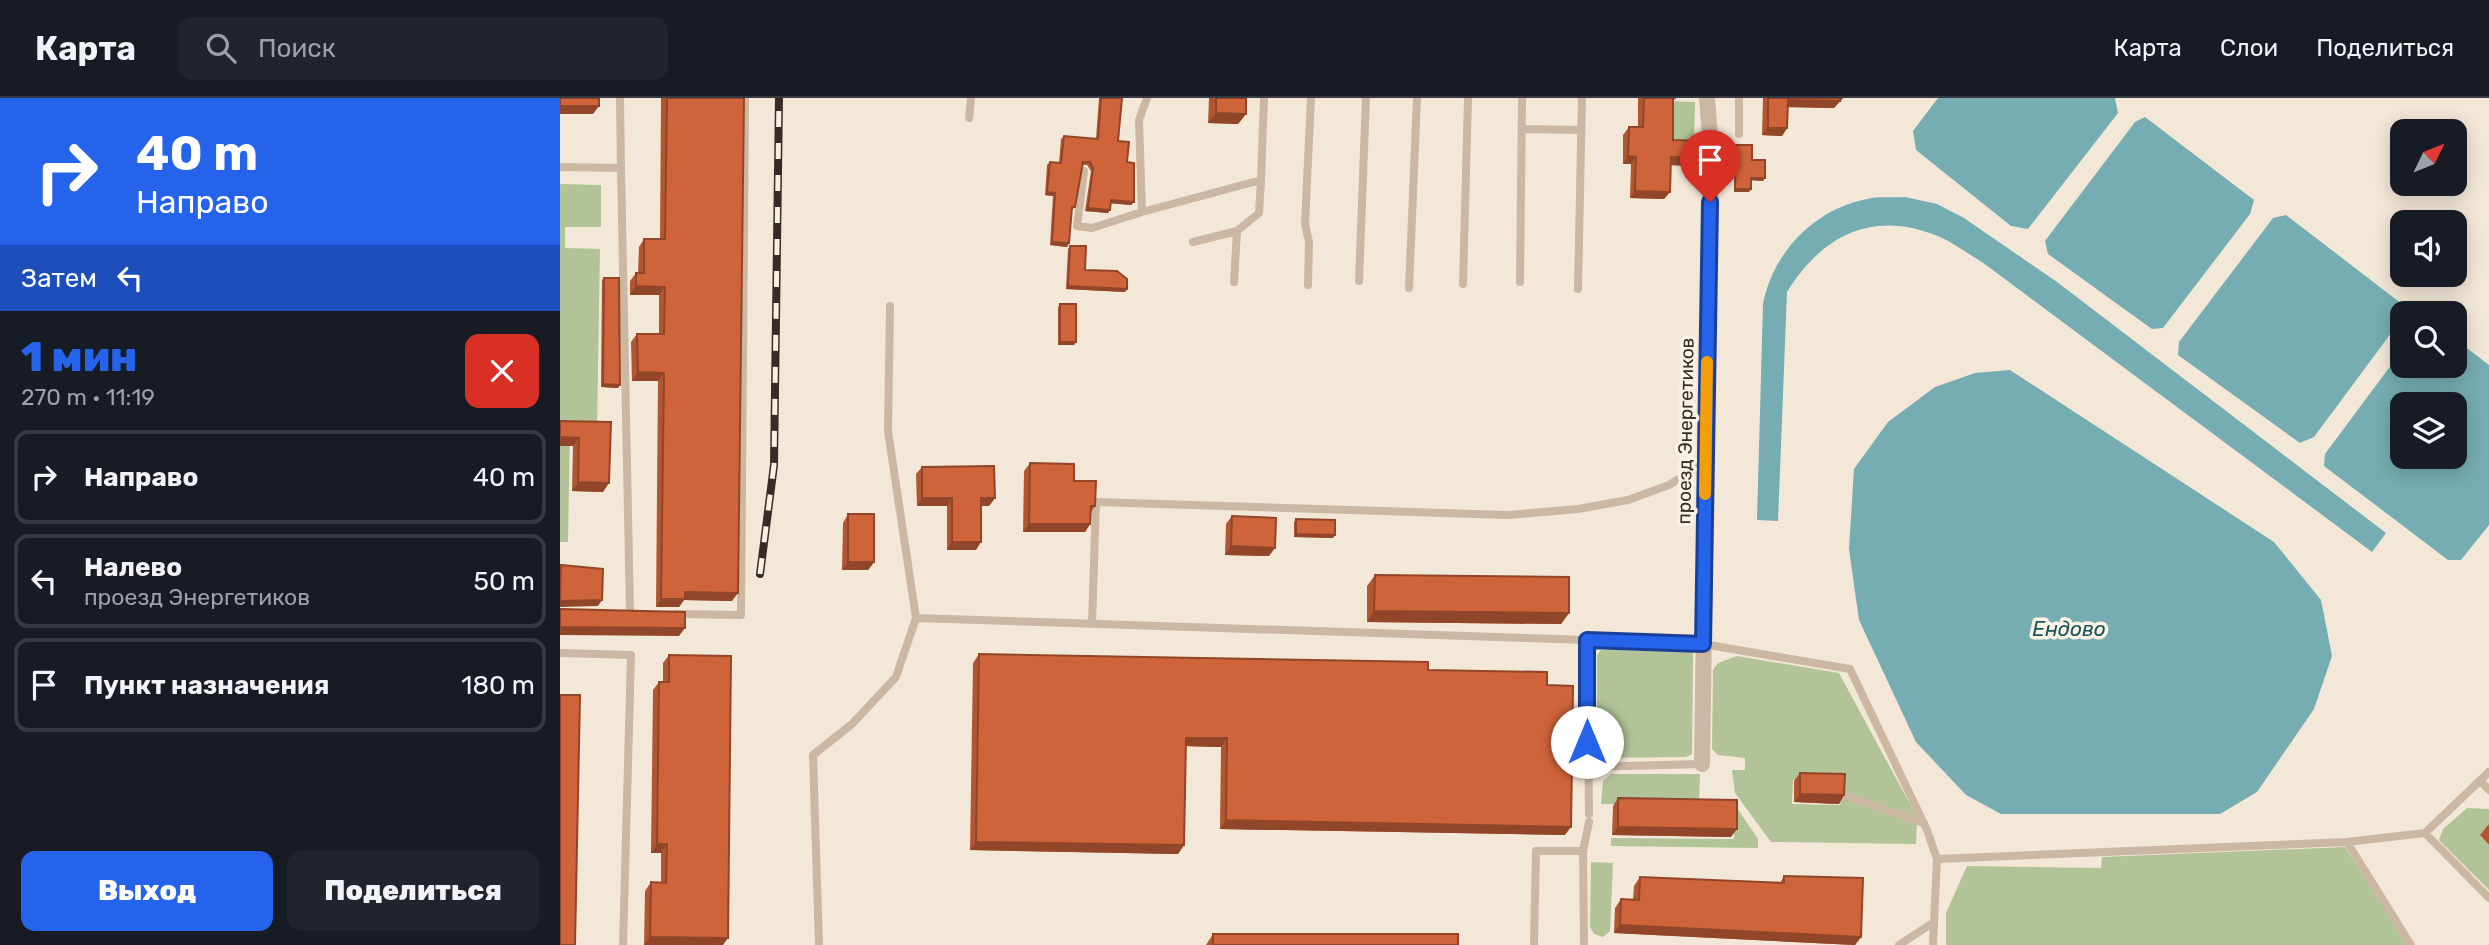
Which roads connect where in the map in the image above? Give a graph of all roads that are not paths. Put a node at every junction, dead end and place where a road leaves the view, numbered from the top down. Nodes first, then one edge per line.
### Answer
1 (620, 98) edge
2 (745, 98) edge
3 (971, 98) edge
4 (1147, 98) edge
5 (1264, 98) edge
6 (1302, 98) edge
7 (1311, 98) edge
8 (1366, 98) edge
9 (1417, 98) edge
10 (1468, 98) edge
11 (1522, 98) edge
12 (1582, 98) edge
13 (1707, 98) edge
14 (1739, 98) edge
15 (970, 118) dead end
16 (1522, 129) junction
17 (1581, 130) junction
18 (1739, 134) dead end
19 (560, 167) edge
20 (621, 168) junction
21 (1084, 171) edge
22 (1261, 180) junction
23 (1142, 212) junction
24 (1237, 231) junction
25 (1193, 242) dead end
26 (1359, 281) dead end
27 (1234, 282) dead end
28 (1520, 282) dead end
29 (1463, 284) dead end
30 (1308, 285) dead end
31 (1409, 288) dead end
32 (1578, 289) dead end
33 (890, 306) dead end
34 (1706, 462) junction
35 (616, 613) edge
36 (630, 613) junction
37 (644, 613) edge
38 (671, 614) edge
39 (916, 618) junction
40 (1092, 624) junction
41 (1587, 640) junction
42 (1703, 644) junction
43 (560, 653) edge
44 (1702, 764) joint
45 (1588, 767) junction
46 (2489, 772) edge
47 (2481, 781) junction
48 (2489, 790) edge
49 (1844, 794) edge
50 (1924, 823) junction
51 (2425, 833) junction
52 (2347, 842) junction
53 (1583, 851) junction
54 (1937, 859) junction
55 (2489, 898) edge
56 (1934, 922) junction
57 (624, 945) edge
58 (819, 945) edge
59 (1534, 945) edge
60 (1584, 945) edge
61 (1899, 945) edge
62 (1933, 945) edge
63 (2411, 945) edge

1 - 20 lane
2 - 38 lane
3 - 15 lane
4 - 23 lane
5 - 22 lane
6 - 7 lane
7 - 30 lane
8 - 26 lane
9 - 31 lane
10 - 29 lane
11 - 16 lane
12 - 17 lane
13 - 34 street, проезд Энергетиков
14 - 18 lane
16 - 17 lane
16 - 28 lane
17 - 32 lane
19 - 20 lane
20 - 36 lane
21 - 23 lane
22 - 23 lane
22 - 24 lane
24 - 25 lane
24 - 27 lane
33 - 39 lane
34 - 40 lane
34 - 42 street, проезд Энергетиков
35 - 36 lane
36 - 37 lane
39 - 40 lane
39 - 58 lane
40 - 41 lane
41 - 42 lane
41 - 45 lane
42 - 44 street, проезд Энергетиков
42 - 50 lane
43 - 57 lane
44 - 45 lane
45 - 53 lane
46 - 47 lane
47 - 48 lane
47 - 51 lane
49 - 50 lane
50 - 54 lane
51 - 52 lane
51 - 55 lane
52 - 54 lane
52 - 63 lane
53 - 59 lane
53 - 60 lane
54 - 56 lane
56 - 61 lane
56 - 62 lane

